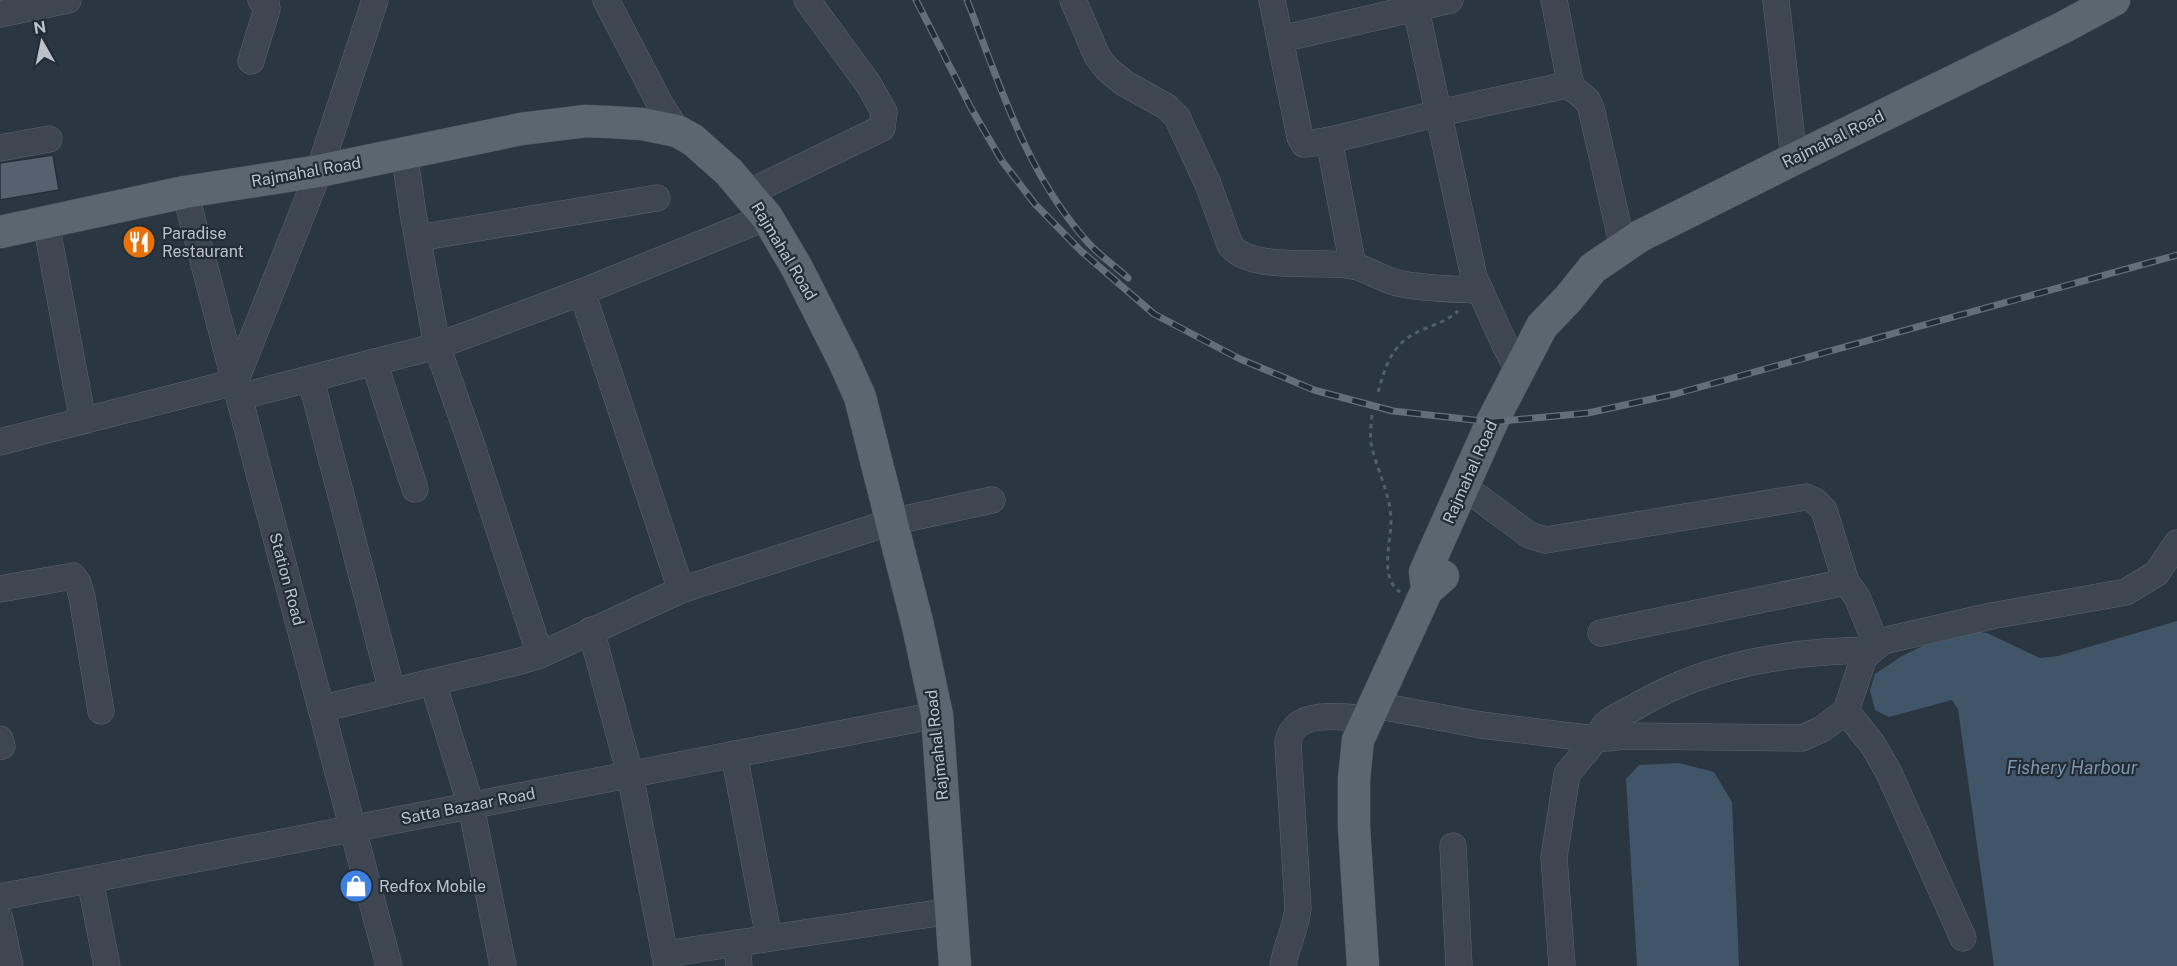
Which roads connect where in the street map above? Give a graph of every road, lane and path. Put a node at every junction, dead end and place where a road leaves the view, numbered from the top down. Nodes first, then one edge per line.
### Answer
1 (261, 0) edge
2 (375, 0) edge
3 (606, 0) edge
4 (807, 0) edge
5 (1073, 0) edge
6 (1272, 0) edge
7 (1450, 0) edge
8 (1554, 0) edge
9 (1776, 0) edge
10 (2114, 0) edge
11 (56, 1) edge
12 (1415, 4) edge
13 (0, 14) edge
14 (1281, 39) junction
15 (251, 61) dead end
16 (1571, 84) junction
17 (1438, 113) junction
18 (677, 131) junction
19 (49, 139) dead end
20 (1329, 140) junction
21 (0, 148) edge
22 (404, 152) junction
23 (1794, 159) junction
24 (319, 171) junction
25 (185, 192) junction
26 (748, 193) junction
27 (657, 198) dead end
28 (767, 218) junction
29 (46, 223) junction
30 (0, 232) edge
31 (418, 238) junction
32 (1623, 247) junction
33 (1353, 266) junction
34 (1475, 290) junction
35 (582, 292) junction
36 (1568, 299) junction
37 (437, 346) junction
38 (374, 362) junction
39 (1519, 371) junction
40 (311, 380) junction
41 (237, 390) junction
42 (1378, 392) dead end
43 (1372, 415) dead end
44 (83, 421) junction
45 (0, 442) edge
46 (415, 489) dead end
47 (1478, 497) junction
48 (992, 500) dead end
49 (891, 522) junction
50 (2177, 543) edge
51 (1846, 582) junction
52 (0, 590) edge
53 (681, 590) junction
54 (1418, 608) junction
55 (591, 630) junction
56 (1601, 633) dead end
57 (1875, 648) junction
58 (540, 655) junction
59 (433, 682) junction
60 (392, 691) junction
61 (1850, 697) junction
62 (322, 710) junction
63 (101, 711) dead end
64 (1370, 712) junction
65 (937, 715) junction
66 (1596, 739) junction
67 (734, 754) junction
68 (630, 774) junction
69 (471, 806) junction
70 (353, 827) junction
71 (1453, 846) dead end
72 (90, 880) junction
73 (0, 897) edge
74 (951, 911) junction
75 (0, 918) edge
76 (769, 938) junction
77 (1963, 938) dead end
78 (738, 955) edge
79 (666, 960) edge
80 (10, 966) edge
81 (107, 966) edge
82 (390, 966) edge
83 (503, 966) edge
84 (955, 966) edge
85 (1282, 966) edge
86 (1362, 966) edge
87 (1459, 966) edge
88 (1562, 966) edge

1 - 15 street
2 - 24 street
3 - 18 street
4 - 26 street
5 - 33 street
6 - 14 street
7 - 12 street
8 - 16 street
9 - 23 street
10 - 23 main road, Rajmahal Road
11 - 13 street
12 - 14 street
12 - 17 street
14 - 20 street
16 - 17 street
16 - 32 street
17 - 20 street
17 - 34 street
18 - 22 main road, Rajmahal Road
18 - 26 main road, Rajmahal Road
19 - 21 street
20 - 33 street
22 - 24 main road, Rajmahal Road
22 - 31 street
23 - 32 main road, Rajmahal Road
24 - 25 main road, Rajmahal Road
24 - 41 street
25 - 29 main road, Rajmahal Road
25 - 41 street, Station Road
26 - 28 main road, Rajmahal Road
27 - 31 street
28 - 35 street
28 - 49 main road, Rajmahal Road
29 - 30 main road, Rajmahal Road
29 - 44 street
31 - 37 street
32 - 36 main road, Rajmahal Road
33 - 34 street
34 - 39 street
34 - 42 path
35 - 37 street
35 - 53 street
36 - 39 main road, Rajmahal Road
36 - 47 main road, Rajmahal Road
37 - 38 street
37 - 58 street
38 - 40 street
38 - 46 street
39 - 54 main road, Rajmahal Road
40 - 41 street
40 - 60 street
41 - 44 street
41 - 62 street, Station Road
43 - 54 path
44 - 45 street
47 - 51 street
47 - 54 main road, Rajmahal Road
48 - 49 street
49 - 53 street
49 - 65 main road, Rajmahal Road
50 - 57 street
51 - 56 street
51 - 57 street
52 - 63 street
53 - 55 street
54 - 64 main road, Rajmahal Road
55 - 58 street
55 - 68 street
57 - 61 street
57 - 66 street
58 - 59 street
59 - 60 street
59 - 69 street
60 - 62 street
61 - 66 street
61 - 77 street
62 - 70 street, Station Road
64 - 66 street
64 - 85 street
64 - 86 main road, Rajmahal Road
65 - 67 street, Satta Bazaar Road
65 - 74 main road, Rajmahal Road
66 - 88 street
67 - 68 street, Satta Bazaar Road
67 - 76 street
68 - 69 street, Satta Bazaar Road
68 - 79 street
69 - 70 street, Satta Bazaar Road
69 - 83 street
70 - 72 street, Satta Bazaar Road
70 - 82 street, Station Road
71 - 87 street
72 - 73 street, Satta Bazaar Road
72 - 81 street
74 - 76 street
74 - 84 main road, Rajmahal Road
75 - 80 street
76 - 78 street
78 - 79 street

